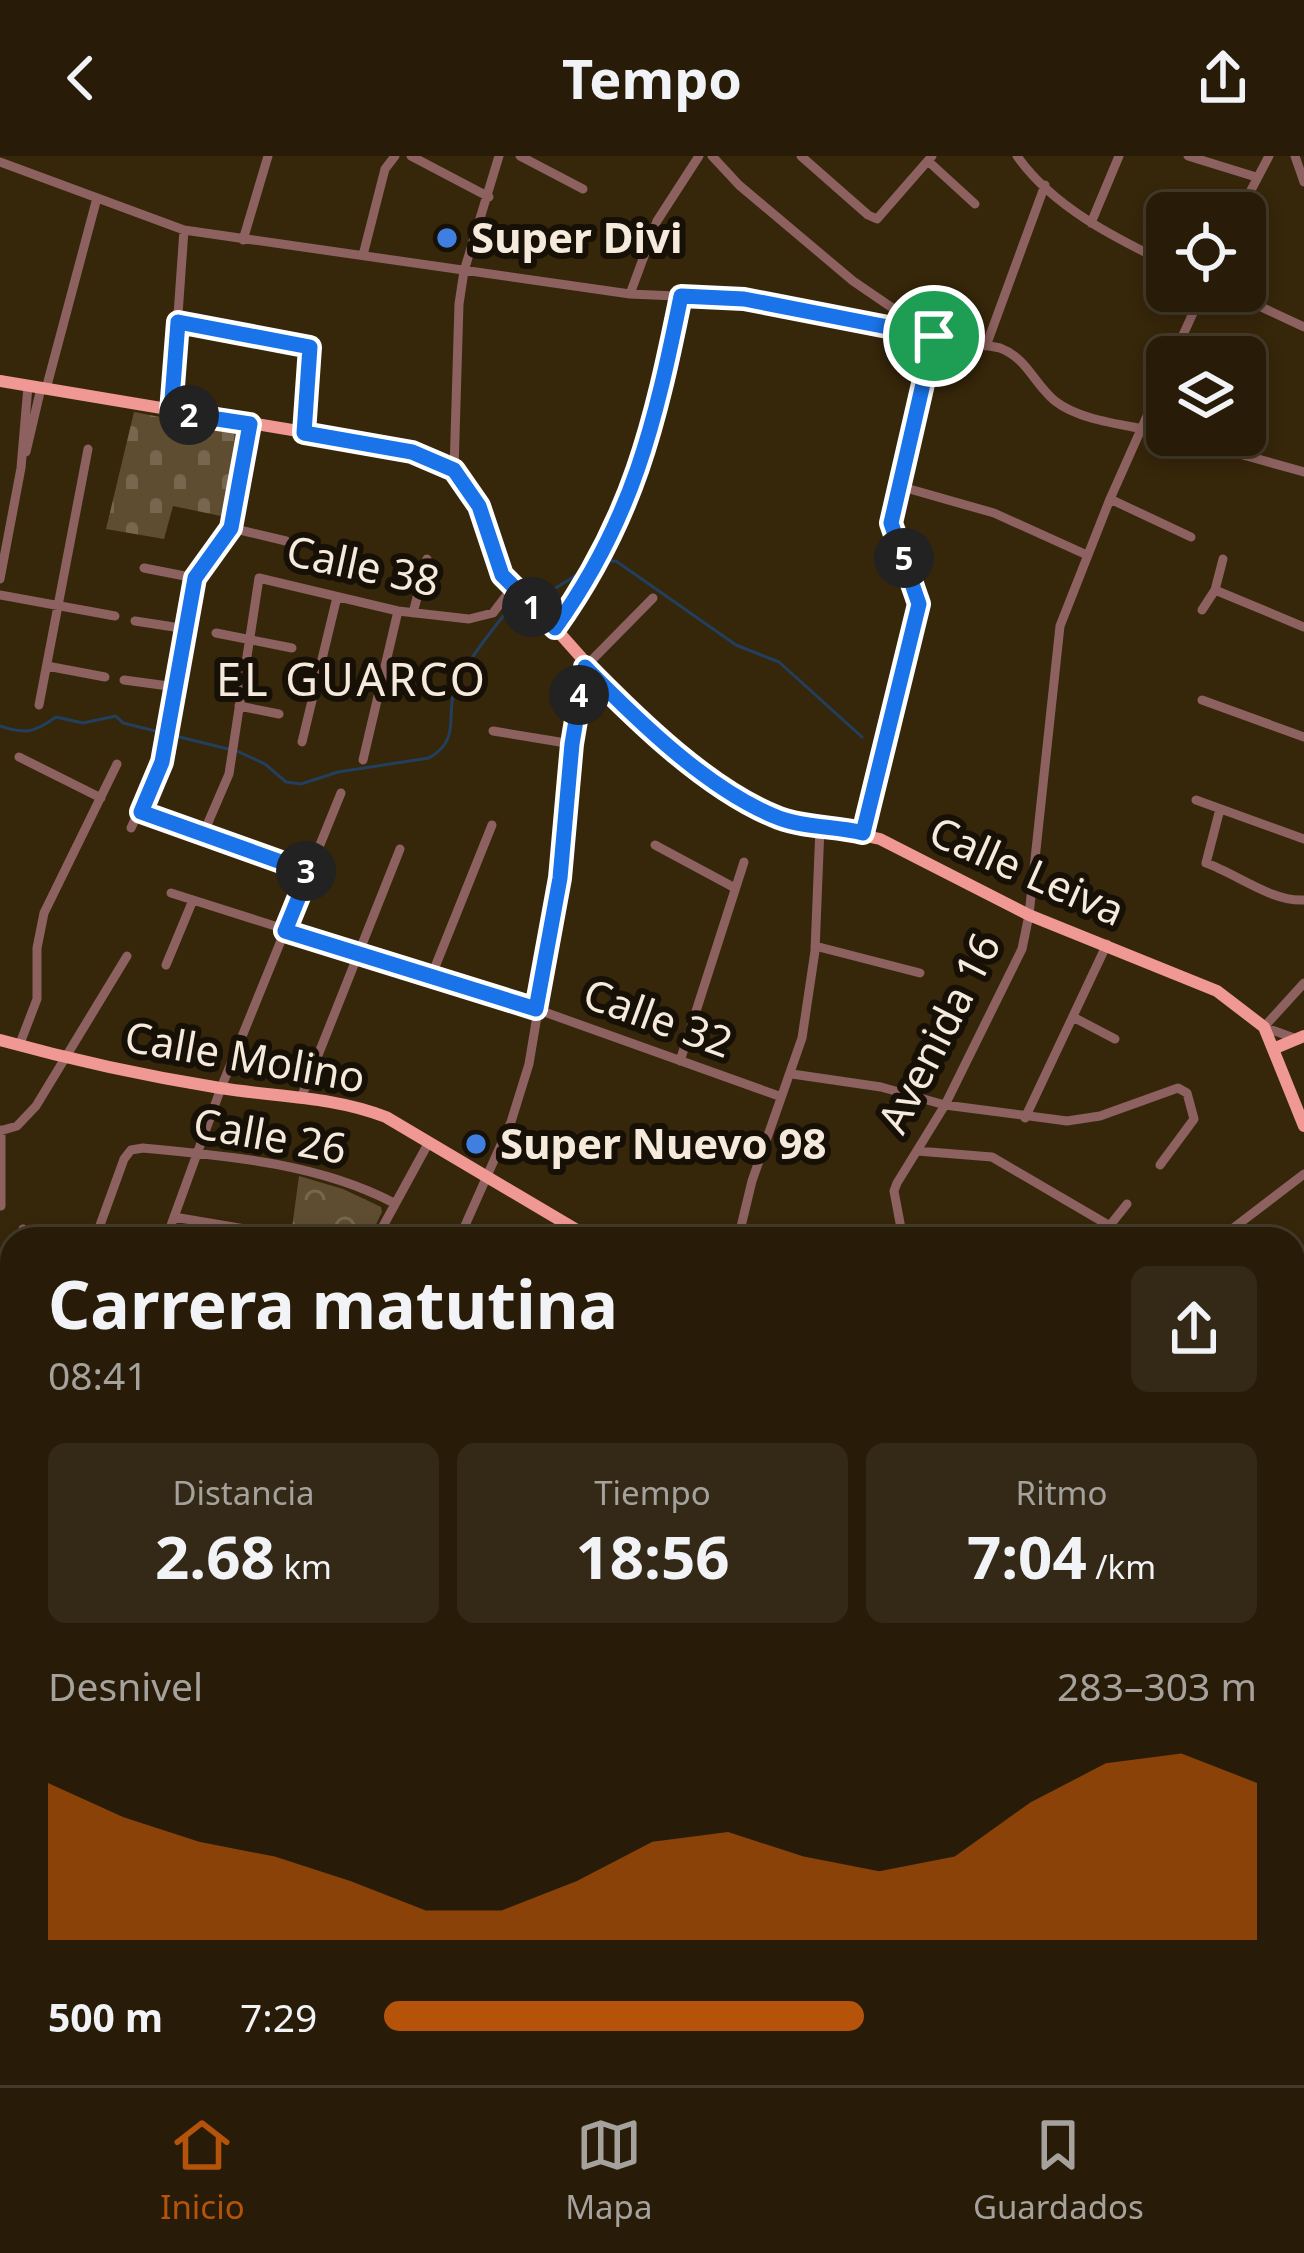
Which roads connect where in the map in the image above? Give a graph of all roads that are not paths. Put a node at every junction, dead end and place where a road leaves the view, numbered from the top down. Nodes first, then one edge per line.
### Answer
1 (268, 156) edge
2 (395, 156) edge
3 (411, 156) edge
4 (499, 156) edge
5 (520, 156) edge
6 (699, 156) edge
7 (712, 156) edge
8 (801, 156) edge
9 (1017, 156) edge
10 (1119, 156) edge
11 (1188, 156) edge
12 (1269, 156) edge
13 (1295, 156) edge
14 (930, 159) edge
15 (0, 162) edge
16 (1256, 177) junction
17 (1304, 182) edge
18 (1045, 184) junction
19 (583, 189) dead end
20 (1249, 192) edge
21 (488, 197) junction
22 (97, 198) junction
23 (975, 204) dead end
24 (1090, 223) junction
25 (184, 230) junction
26 (243, 240) junction
27 (1146, 252) edge
28 (363, 255) junction
29 (464, 271) junction
30 (630, 294) junction
31 (681, 296) junction
32 (1266, 309) edge
33 (178, 322) junction
34 (1304, 327) edge
35 (934, 336) junction
36 (986, 346) junction
37 (0, 381) edge
38 (38, 388) junction
39 (171, 412) junction
40 (1146, 418) edge
41 (250, 424) junction
42 (1142, 427) junction
43 (1146, 428) edge
44 (304, 433) junction
45 (88, 449) dead end
46 (1247, 456) edge
47 (454, 470) junction
48 (1304, 472) edge
49 (899, 486) junction
50 (1110, 499) junction
51 (231, 528) junction
52 (1191, 537) dead end
53 (286, 542) dead end
54 (1087, 556) junction
55 (427, 559) dead end
56 (1223, 559) dead end
57 (144, 568) dead end
58 (195, 578) junction
59 (0, 579) edge
60 (512, 588) junction
61 (1215, 590) junction
62 (0, 596) edge
63 (338, 597) junction
64 (653, 598) dead end
65 (58, 606) junction
66 (1202, 610) dead end
67 (398, 611) junction
68 (412, 613) junction
69 (115, 616) dead end
70 (135, 621) dead end
71 (1304, 627) edge
72 (555, 628) junction
73 (187, 629) junction
74 (216, 633) dead end
75 (248, 639) junction
76 (292, 649) dead end
77 (46, 666) junction
78 (585, 667) junction
79 (105, 677) dead end
80 (124, 680) dead end
81 (176, 687) junction
82 (1202, 700) dead end
83 (39, 705) dead end
84 (239, 706) junction
85 (279, 714) dead end
86 (493, 731) dead end
87 (1304, 736) edge
88 (302, 742) dead end
89 (572, 744) junction
90 (19, 757) dead end
91 (363, 760) dead end
92 (117, 764) dead end
93 (341, 793) dead end
94 (101, 798) junction
95 (1196, 800) dead end
96 (1220, 809) junction
97 (141, 812) junction
98 (492, 825) dead end
99 (820, 827) junction
100 (131, 828) dead end
101 (204, 832) junction
102 (863, 833) junction
103 (1304, 839) edge
104 (655, 845) dead end
105 (400, 849) dead end
106 (744, 862) dead end
107 (309, 872) junction
108 (735, 888) junction
109 (171, 892) dead end
110 (193, 900) junction
111 (1304, 900) edge
112 (1029, 915) junction
113 (285, 931) junction
114 (1107, 944) junction
115 (815, 946) junction
116 (358, 954) junction
117 (127, 956) dead end
118 (166, 965) dead end
119 (920, 973) dead end
120 (431, 976) junction
121 (1304, 982) edge
122 (536, 1009) junction
123 (1073, 1017) junction
124 (1264, 1027) junction
125 (1302, 1037) edge
126 (1115, 1039) dead end
127 (0, 1040) edge
128 (19, 1046) junction
129 (1273, 1049) junction
130 (63, 1057) junction
131 (680, 1060) junction
132 (791, 1074) junction
133 (221, 1088) junction
134 (779, 1096) junction
135 (301, 1097) junction
136 (945, 1105) junction
137 (1025, 1118) junction
138 (1304, 1126) edge
139 (1, 1130) edge
140 (429, 1142) junction
141 (917, 1151) junction
142 (196, 1153) junction
143 (1160, 1165) dead end
144 (1304, 1174) edge
145 (489, 1178) junction
146 (394, 1203) junction
147 (1127, 1204) dead end
148 (1, 1206) edge
149 (174, 1216) junction
150 (1110, 1226) joint
151 (100, 1227) edge
152 (170, 1227) edge
153 (236, 1227) edge
154 (382, 1227) edge
155 (465, 1227) edge
156 (572, 1227) edge
157 (741, 1227) edge
158 (901, 1227) edge
159 (1235, 1227) edge

1 - 26 street
2 - 28 street
3 - 21 street
4 - 21 street
5 - 19 street
6 - 30 street
7 - 35 street
8 - 14 street
9 - 18 street
10 - 24 street
11 - 16 street
12 - 16 street
13 - 17 street
14 - 23 street
15 - 22 street
16 - 20 street
18 - 24 street
18 - 36 street
21 - 29 street
22 - 25 street
22 - 38 street
24 - 27 street
25 - 26 street
25 - 33 street
26 - 28 street
28 - 29 street
29 - 30 street
29 - 47 street
30 - 31 street
31 - 35 street
31 - 72 street
32 - 34 street
33 - 39 street
33 - 44 street
35 - 36 street
35 - 49 street
36 - 42 street
37 - 38 main road
38 - 39 main road
38 - 59 street
39 - 41 main road
40 - 42 street, Avenida 16
41 - 44 main road
41 - 51 street
42 - 43 street
42 - 50 street, Avenida 16
44 - 47 main road
45 - 65 street
46 - 48 street
47 - 60 main road, Calle Leiva
49 - 54 street
49 - 102 street
50 - 52 street
50 - 54 street, Avenida 16
51 - 53 street, Calle 38
51 - 58 street
54 - 112 street, Avenida 16
55 - 68 street
56 - 61 street
57 - 58 street
58 - 73 street
60 - 68 street, Calle 38
60 - 72 main road, Calle Leiva
61 - 66 street
61 - 71 street
62 - 65 street
63 - 67 street, Calle 38
63 - 75 street, Calle 38
63 - 88 street
64 - 78 street
65 - 69 street
65 - 77 street
67 - 68 street, Calle 38
67 - 91 street
70 - 73 street
72 - 78 main road, Calle Leiva
73 - 81 street
74 - 75 street
75 - 76 street
75 - 84 street
77 - 79 street
77 - 83 street
78 - 89 street
78 - 99 main road, Calle Leiva
80 - 81 street
81 - 97 street
82 - 87 street
84 - 85 street
84 - 101 street
86 - 89 street
89 - 122 street
90 - 94 street
92 - 94 street
93 - 107 street
94 - 128 street
95 - 96 street
96 - 103 street
96 - 111 street
97 - 100 street
97 - 101 street
98 - 120 street
99 - 102 main road, Calle Leiva
99 - 115 street
101 - 107 street
102 - 112 main road, Calle Leiva
104 - 108 street
105 - 116 street
106 - 108 street
107 - 113 street
108 - 131 street
109 - 110 street, Calle 32
110 - 113 street, Calle 32
110 - 118 street
112 - 114 main road, Calle Leiva
112 - 136 street, Avenida 16
113 - 116 street, Calle 32
113 - 133 street
114 - 123 street
114 - 124 main road, Calle Leiva
115 - 119 street
115 - 132 street
116 - 120 street, Calle 32
116 - 135 street
117 - 130 street
120 - 122 street, Calle 32
121 - 124 street
122 - 131 street, Calle 32
122 - 145 street
123 - 126 street
123 - 137 street
124 - 125 street
124 - 129 main road
125 - 129 main road
127 - 128 main road, Calle Molino
128 - 130 main road, Calle Molino
129 - 138 main road
130 - 133 main road, Calle Molino
130 - 139 street
131 - 134 street, Calle 32
132 - 134 street
132 - 136 street
133 - 135 main road, Calle Molino
133 - 142 street
134 - 157 street
135 - 140 main road, Calle Molino
136 - 137 street
136 - 141 street, Avenida 16
137 - 143 street
139 - 148 street
140 - 145 main road, Calle Molino
140 - 146 street
141 - 150 street
141 - 158 street, Avenida 16
142 - 146 street, Calle 26
142 - 149 street
142 - 151 street, Calle 26
144 - 159 street
145 - 155 street
145 - 156 main road, Calle Molino
146 - 154 street
147 - 150 street
149 - 152 street
149 - 153 street

